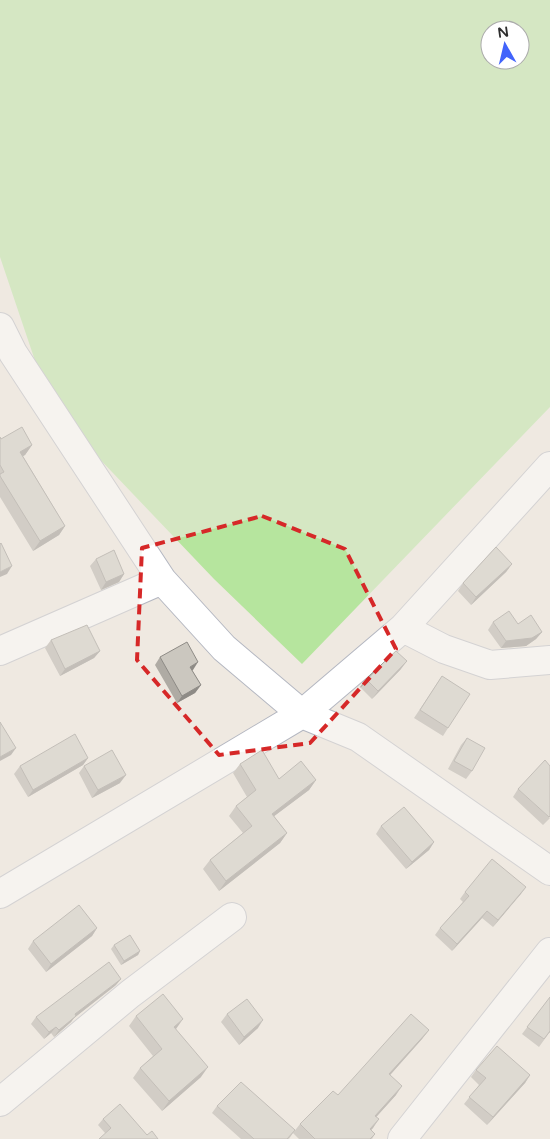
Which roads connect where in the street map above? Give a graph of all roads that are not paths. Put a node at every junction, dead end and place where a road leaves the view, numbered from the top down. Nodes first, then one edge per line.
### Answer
1 (0, 327) edge
2 (550, 466) edge
3 (162, 580) junction
4 (403, 628) junction
5 (0, 651) edge
6 (550, 660) edge
7 (302, 714) junction
8 (550, 871) edge
9 (0, 894) edge
10 (232, 917) dead end
11 (550, 952) edge
12 (0, 1102) edge
13 (402, 1139) edge

1 - 3 street
2 - 4 street
3 - 5 street
3 - 7 street
4 - 6 street
4 - 7 street
7 - 8 street
7 - 9 street
10 - 12 street
11 - 13 street

